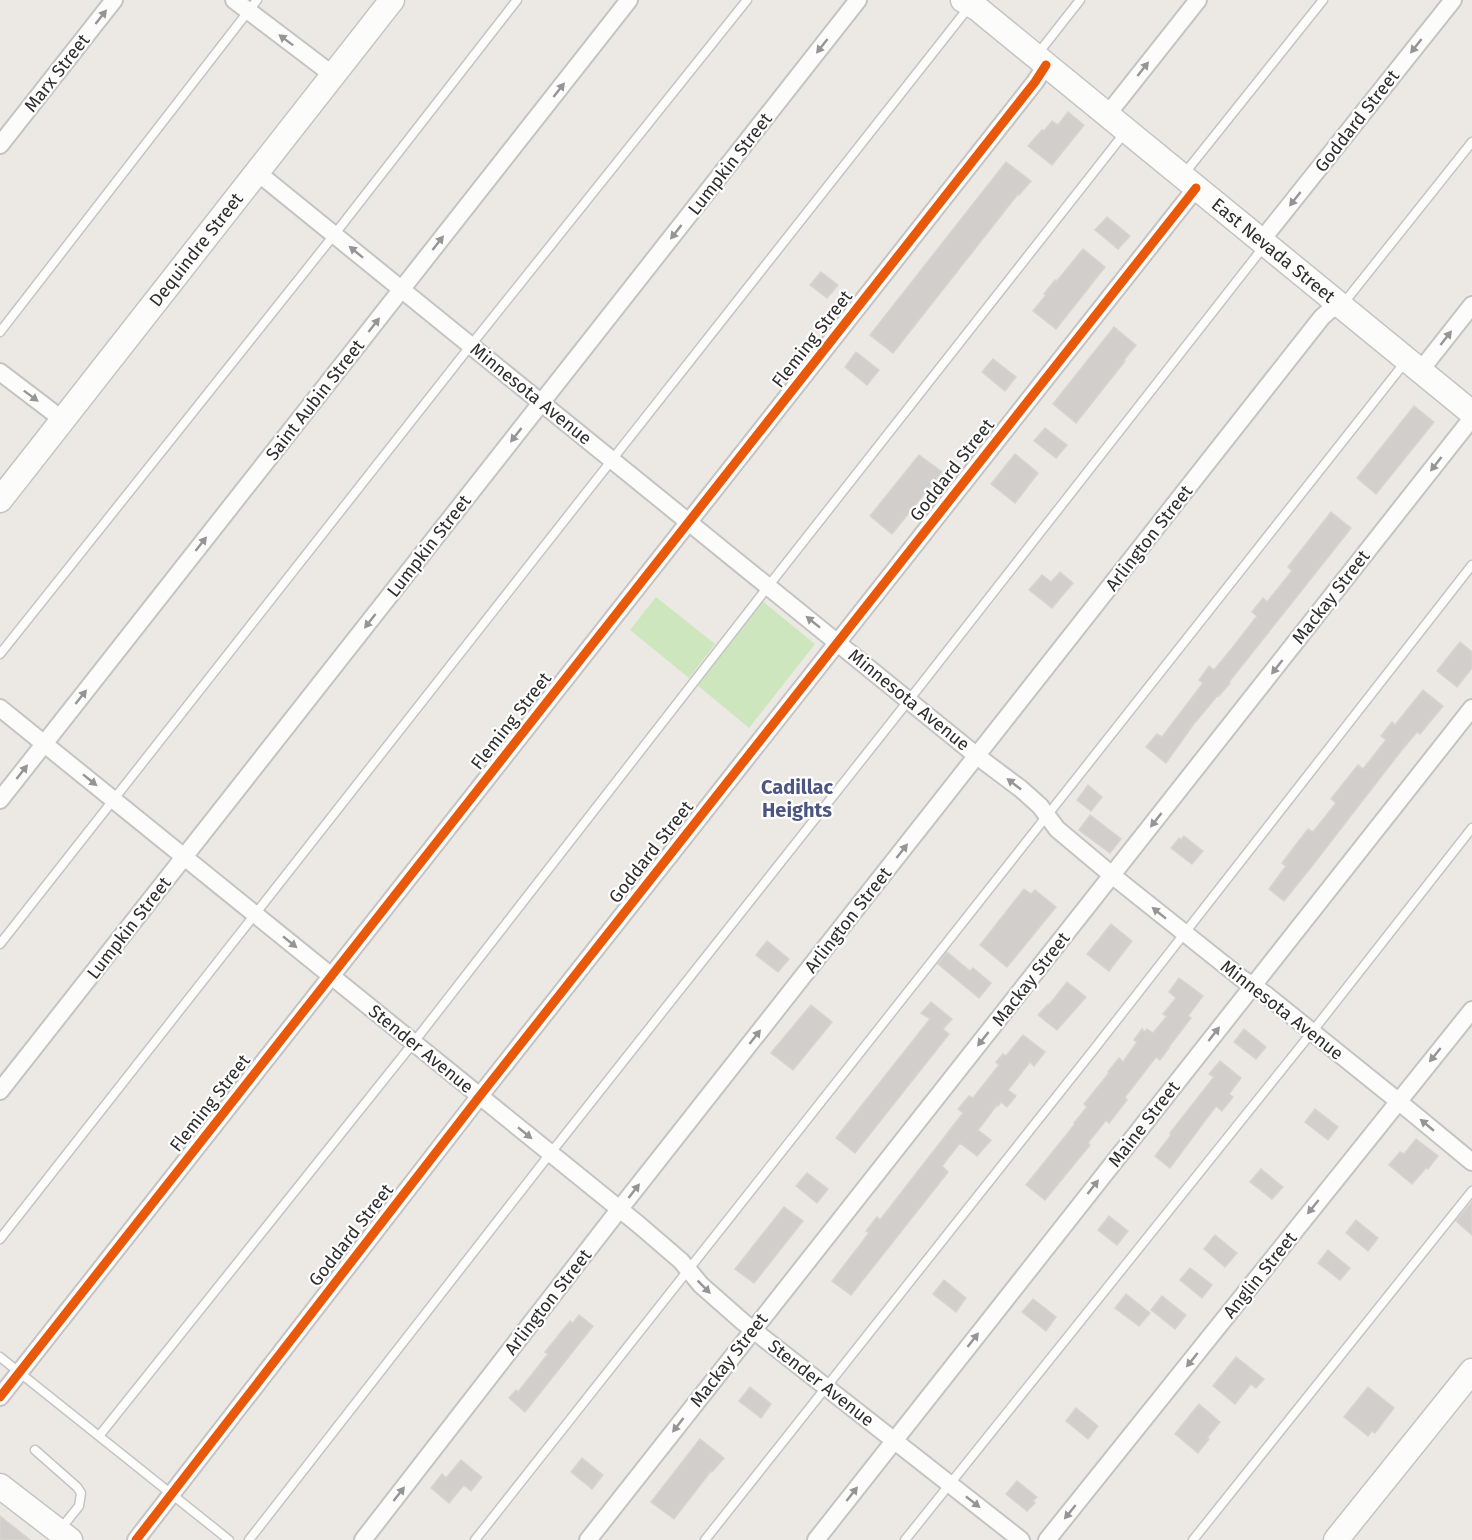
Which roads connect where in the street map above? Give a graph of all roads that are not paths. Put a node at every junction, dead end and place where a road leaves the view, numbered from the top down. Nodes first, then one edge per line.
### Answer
1 (114, 0) edge
2 (234, 0) edge
3 (392, 0) edge
4 (517, 0) edge
5 (629, 0) edge
6 (747, 0) edge
7 (858, 0) edge
8 (1080, 0) edge
9 (1198, 0) edge
10 (1323, 0) edge
11 (1453, 0) edge
12 (967, 2) edge
13 (253, 6) edge
14 (1041, 60) junction
15 (333, 75) junction
16 (1107, 115) junction
17 (1126, 131) junction
18 (1472, 142) edge
19 (0, 145) edge
20 (258, 173) junction
21 (1189, 182) junction
22 (334, 234) junction
23 (1263, 243) junction
24 (402, 289) junction
25 (1339, 305) junction
26 (1472, 305) edge
27 (0, 332) edge
28 (471, 345) junction
29 (1413, 365) junction
30 (0, 372) edge
31 (542, 402) junction
32 (1472, 412) edge
33 (1472, 418) edge
34 (63, 420) junction
35 (612, 459) junction
36 (0, 500) edge
37 (689, 522) junction
38 (1472, 565) edge
39 (768, 586) junction
40 (837, 642) junction
41 (0, 654) edge
42 (909, 700) junction
43 (0, 708) edge
44 (1472, 708) edge
45 (44, 743) junction
46 (977, 756) junction
47 (0, 800) edge
48 (114, 800) junction
49 (1046, 816) junction
50 (1472, 828) edge
51 (185, 857) junction
52 (1113, 876) junction
53 (257, 915) junction
54 (1185, 934) junction
55 (0, 944) edge
56 (332, 976) junction
57 (1252, 986) junction
58 (1472, 1010) edge
59 (1312, 1032) junction
60 (414, 1042) junction
61 (0, 1091) edge
62 (479, 1096) junction
63 (1398, 1101) junction
64 (550, 1154) junction
65 (1472, 1162) edge
66 (1472, 1191) edge
67 (619, 1210) junction
68 (0, 1239) edge
69 (688, 1269) junction
70 (753, 1330) junction
71 (0, 1357) edge
72 (1472, 1371) edge
73 (19, 1372) junction
74 (825, 1387) junction
75 (0, 1397) edge
76 (99, 1436) junction
77 (894, 1440) junction
78 (35, 1450) dead end
79 (949, 1484) junction
80 (0, 1485) edge
81 (172, 1494) junction
82 (65, 1536) edge
83 (136, 1540) edge
84 (229, 1540) edge
85 (249, 1540) edge
86 (363, 1540) edge
87 (475, 1540) edge
88 (588, 1540) edge
89 (705, 1540) edge
90 (816, 1540) edge
91 (905, 1540) edge
92 (1021, 1540) edge
93 (1047, 1540) edge
94 (1193, 1540) edge
95 (1336, 1540) edge

19 -> 1 street, Marx Street
2 - 13 street
3 - 15 street, Dequindre Street
4 - 22 lane
24 -> 5 street, Saint Aubin Street
6 - 28 lane
7 -> 31 street, Lumpkin Street
8 - 14 lane
16 -> 9 street
10 - 21 lane
11 -> 23 street, Goddard Street
12 - 14 street, East Nevada Street
12 - 35 lane
15 -> 13 street
13 - 27 lane
14 - 16 street, East Nevada Street
14 - 37 street, Fleming Street
15 - 20 street, Dequindre Street
16 - 17 street, East Nevada Street
17 - 21 street, East Nevada Street
17 - 39 lane
18 - 25 lane
20 - 22 street, Minnesota Avenue
20 - 34 street, Dequindre Street
21 - 23 street, East Nevada Street
21 - 40 street, Goddard Street
24 -> 22 street, Minnesota Avenue
22 - 41 lane
23 - 25 street, East Nevada Street
23 - 42 lane
24 - 28 street, Minnesota Avenue
45 -> 24 street, Saint Aubin Street
25 - 29 street, East Nevada Street
25 - 46 street, Arlington Street
29 -> 26 street
28 - 31 street, Minnesota Avenue
28 - 48 lane
29 - 32 street, East Nevada Street
29 - 49 lane
30 -> 34 street
31 - 35 street, Minnesota Avenue
31 -> 51 street, Lumpkin Street
33 -> 52 street, Mackay Street
34 - 36 street, Dequindre Street
35 - 37 street, Minnesota Avenue
35 - 53 lane
37 - 39 street, Minnesota Avenue
37 - 56 street, Fleming Street
38 - 54 lane
40 -> 39 street, Minnesota Avenue
39 - 60 lane
40 - 42 street, Minnesota Avenue
40 - 62 street, Goddard Street
42 - 46 street, Minnesota Avenue
42 - 64 lane
43 - 45 street, Stender Avenue
44 - 57 street, Maine Street
47 -> 45 street, Saint Aubin Street
45 -> 48 street, Stender Avenue
49 -> 46 street, Minnesota Avenue
67 -> 46 street, Arlington Street
48 - 51 street, Stender Avenue
48 - 55 lane
49 - 52 street, Minnesota Avenue
49 - 69 lane
50 - 59 lane
51 - 53 street, Stender Avenue
51 - 61 street, Lumpkin Street
54 -> 52 street, Minnesota Avenue
52 -> 70 street, Mackay Street
53 -> 56 street, Stender Avenue
53 - 68 lane
54 - 57 street, Minnesota Avenue
54 - 74 lane
56 - 60 street, Stender Avenue
56 - 73 street, Fleming Street
57 - 59 street, Minnesota Avenue
77 -> 57 street, Maine Street
58 -> 63 street, Anglin Street
59 - 63 street, Minnesota Avenue
59 - 79 lane
60 - 62 street, Stender Avenue
60 - 76 lane
62 -> 64 street, Stender Avenue
62 - 81 street, Goddard Street
65 -> 63 street, Minnesota Avenue
63 -> 93 street, Anglin Street
64 - 67 street, Stender Avenue
64 - 85 lane
66 - 94 lane
67 - 69 street, Stender Avenue
86 -> 67 street, Arlington Street
69 -> 70 street, Stender Avenue
69 - 87 lane
70 - 74 street, Stender Avenue
70 -> 88 street, Mackay Street
71 - 73 lane
72 - 95 street
73 - 75 street, Fleming Street
73 - 76 lane
74 - 77 street, Stender Avenue
74 - 89 lane
76 - 81 lane
77 - 79 street, Stender Avenue
90 -> 77 street, Maine Street
78 - 82 lane
79 - 91 lane
79 -> 92 street, Stender Avenue
80 - 82 street
81 - 83 street, Goddard Street
81 - 84 lane

